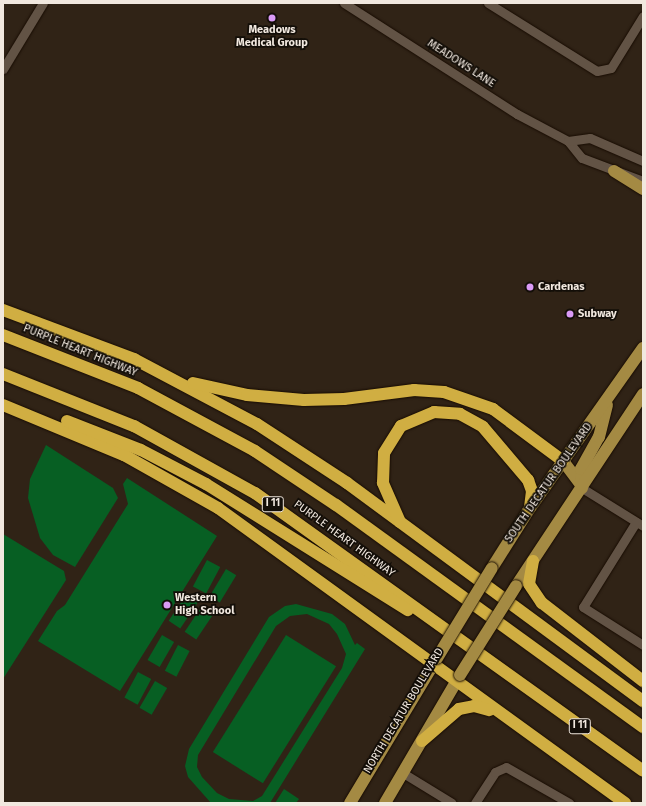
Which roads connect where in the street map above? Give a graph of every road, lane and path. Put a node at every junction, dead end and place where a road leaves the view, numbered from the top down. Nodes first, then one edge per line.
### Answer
1 (43, 3) edge
2 (344, 3) edge
3 (488, 3) edge
4 (643, 16) edge
5 (3, 69) edge
6 (568, 141) junction
7 (643, 161) edge
8 (614, 170) junction
9 (643, 182) edge
10 (643, 189) edge
11 (3, 310) edge
12 (3, 335) edge
13 (643, 348) edge
14 (3, 374) edge
15 (176, 379) junction
16 (643, 394) edge
17 (609, 398) junction
18 (3, 405) edge
19 (25, 412) junction
20 (563, 461) junction
21 (582, 488) junction
22 (530, 508) junction
23 (400, 523) junction
24 (640, 524) edge
25 (533, 561) junction
26 (460, 620) joint
27 (643, 645) edge
28 (435, 661) junction
29 (458, 678) junction
30 (517, 680) junction
31 (643, 681) edge
32 (643, 701) edge
33 (496, 712) junction
34 (643, 727) edge
35 (422, 741) junction
36 (643, 771) edge
37 (403, 772) junction
38 (350, 803) edge
39 (385, 803) edge
40 (452, 803) edge
41 (476, 803) edge
42 (569, 803) edge
43 (625, 803) edge

1 - 5 street
2 - 6 street, MEADOWS LANE
3 - 4 street
6 - 7 street
6 - 8 street, MEADOWS LANE
8 - 9 street, MEADOWS LANE
8 - 10 main road
11 - 15 highway
12 - 34 highway, PURPLE HEART HIGHWAY
13 - 17 main road, SOUTH DECATUR BOULEVARD
14 - 30 highway, PURPLE HEART HIGHWAY / I 11
15 - 20 highway
15 - 23 highway
16 - 21 main road
17 - 20 main road, SOUTH DECATUR BOULEVARD
17 - 21 main road
18 - 19 highway
19 - 28 highway
19 - 30 highway
20 - 21 main road
20 - 22 main road, SOUTH DECATUR BOULEVARD
21 - 24 street
21 - 25 main road
22 - 23 highway
22 - 26 main road, SOUTH DECATUR BOULEVARD, bridge
23 - 32 highway
24 - 27 street
25 - 29 main road, bridge
25 - 31 highway
26 - 28 main road, NORTH DECATUR BOULEVARD, bridge
28 - 29 highway
28 - 38 main road, NORTH DECATUR BOULEVARD
29 - 33 highway
29 - 35 main road
30 - 36 highway, PURPLE HEART HIGHWAY / I 11
33 - 35 highway
33 - 43 highway
35 - 37 main road
37 - 39 main road
37 - 40 street
41 - 42 street

